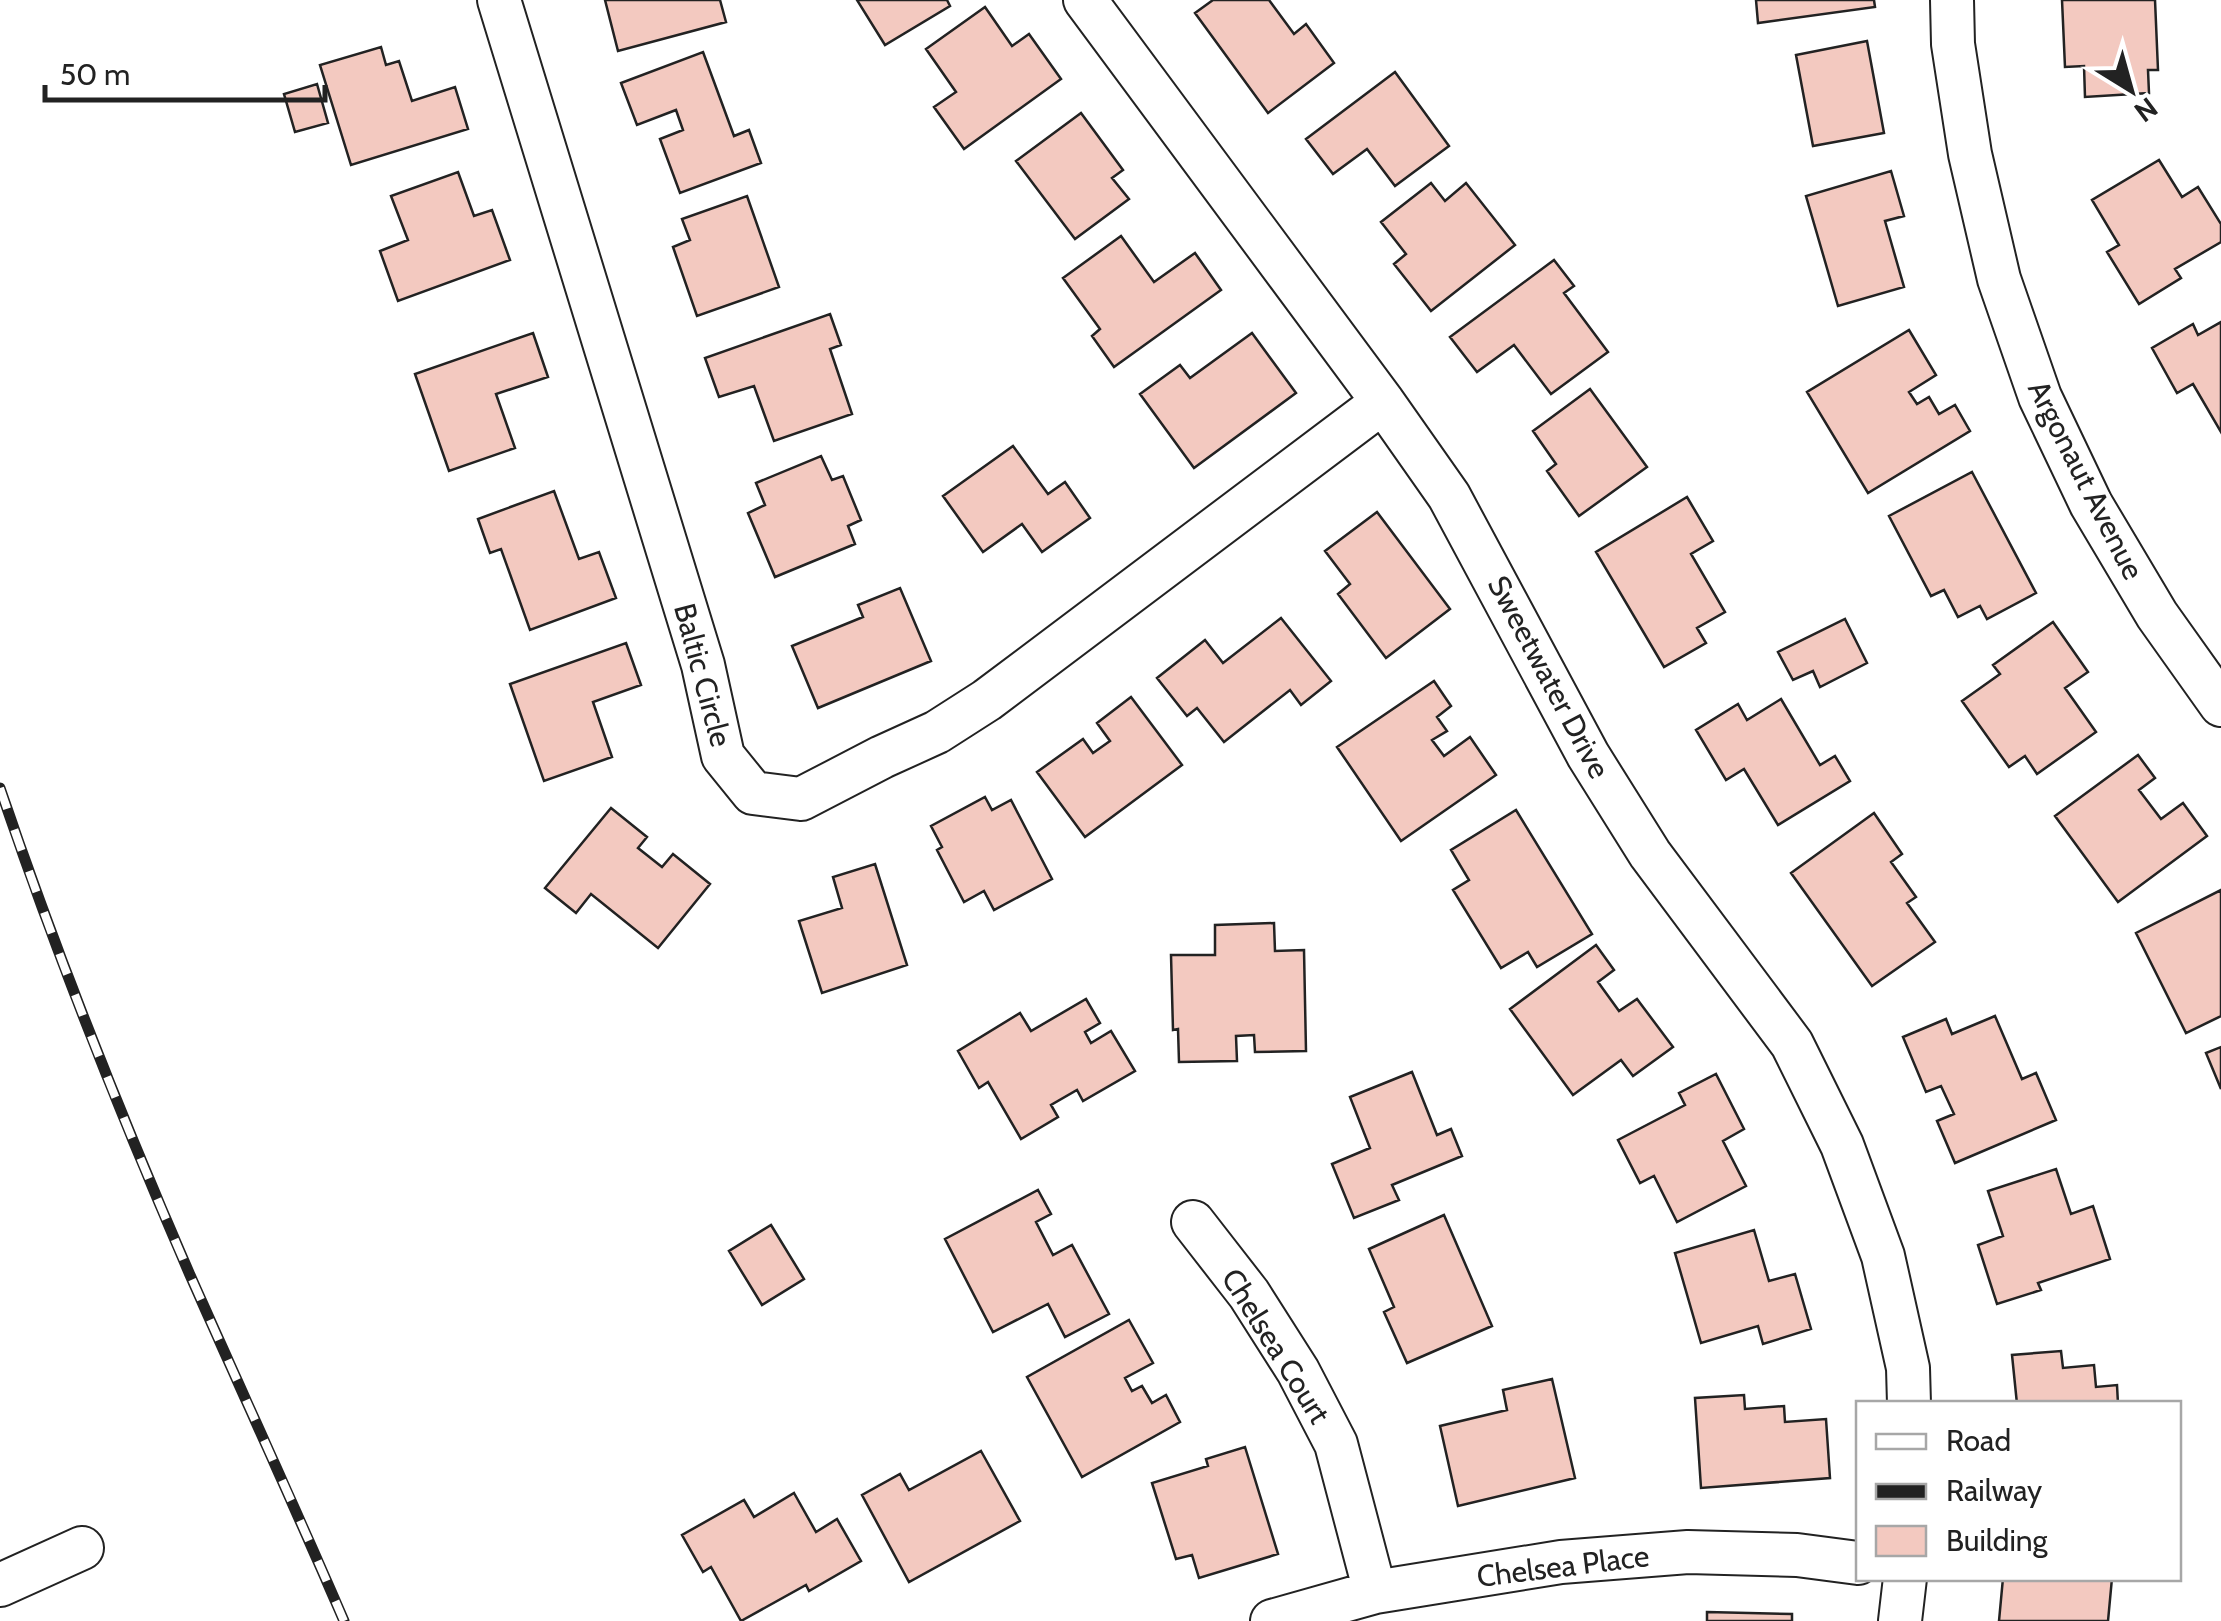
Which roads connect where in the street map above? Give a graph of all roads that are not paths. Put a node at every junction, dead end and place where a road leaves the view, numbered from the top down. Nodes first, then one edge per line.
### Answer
1 (499, 0) edge
2 (1085, 0) edge
3 (1952, 0) edge
4 (1383, 402) junction
5 (2221, 705) edge
6 (1193, 1222) dead end
7 (1909, 1401) edge
8 (82, 1548) dead end
9 (1856, 1563) edge
10 (1905, 1581) edge
11 (0, 1585) edge
12 (1375, 1592) junction
13 (1272, 1621) edge
14 (1900, 1621) edge

1 - 4 street, Baltic Circle
2 - 4 street, Sweetwater Drive
3 - 5 street, Argonaut Avenue
4 - 7 street, Sweetwater Drive
6 - 12 street, Chelsea Court
8 - 11 street
9 - 12 street, Chelsea Place
10 - 14 street
12 - 13 street, Chelsea Place

